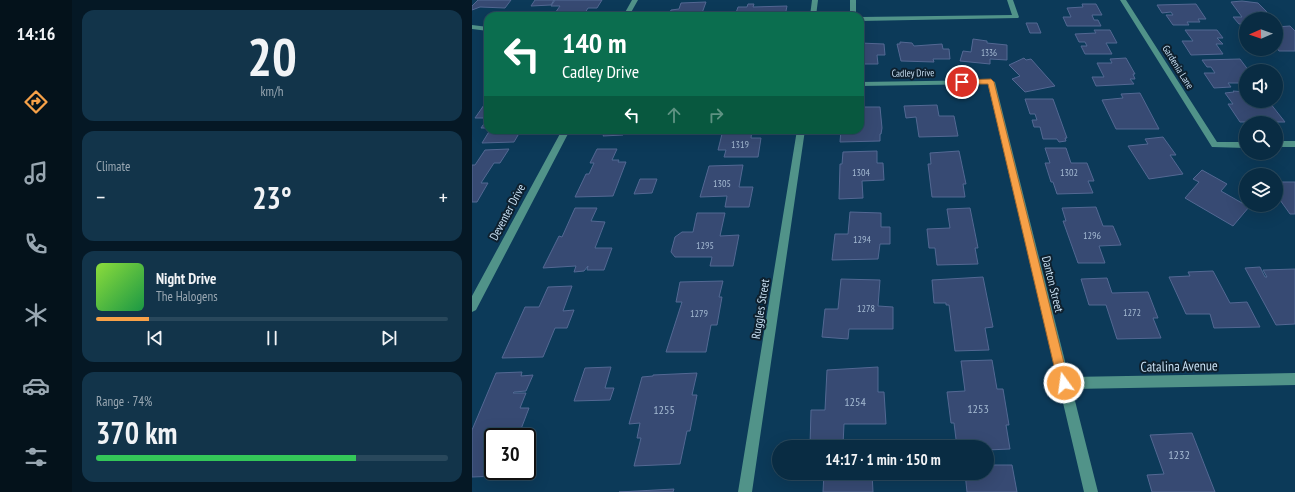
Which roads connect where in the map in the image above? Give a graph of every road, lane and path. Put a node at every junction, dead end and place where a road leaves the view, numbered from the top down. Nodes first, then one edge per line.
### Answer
1 (635, 0) edge
2 (815, 0) edge
3 (853, 0) edge
4 (1010, 0) edge
5 (1124, 0) edge
6 (628, 12) edge
7 (814, 12) edge
8 (853, 12) edge
9 (864, 19) edge
10 (472, 27) edge
11 (484, 28) edge
12 (991, 82) joint
13 (864, 84) edge
14 (564, 134) edge
15 (800, 134) edge
16 (1283, 144) edge
17 (1295, 144) edge
18 (1239, 145) edge
19 (472, 307) edge
20 (1295, 379) edge
21 (1064, 383) junction
22 (745, 492) edge
23 (1091, 492) edge

1 - 6 street
2 - 7 street
3 - 8 street
4 - 9 street
5 - 18 street, Gardenia Lane
10 - 11 street
12 - 13 street, Cadley Drive
12 - 21 street, Danton Street
14 - 19 street, Deventer Drive
15 - 22 street, Ruggles Street
16 - 17 street
20 - 21 street, Catalina Avenue
21 - 23 street, Danton Street

